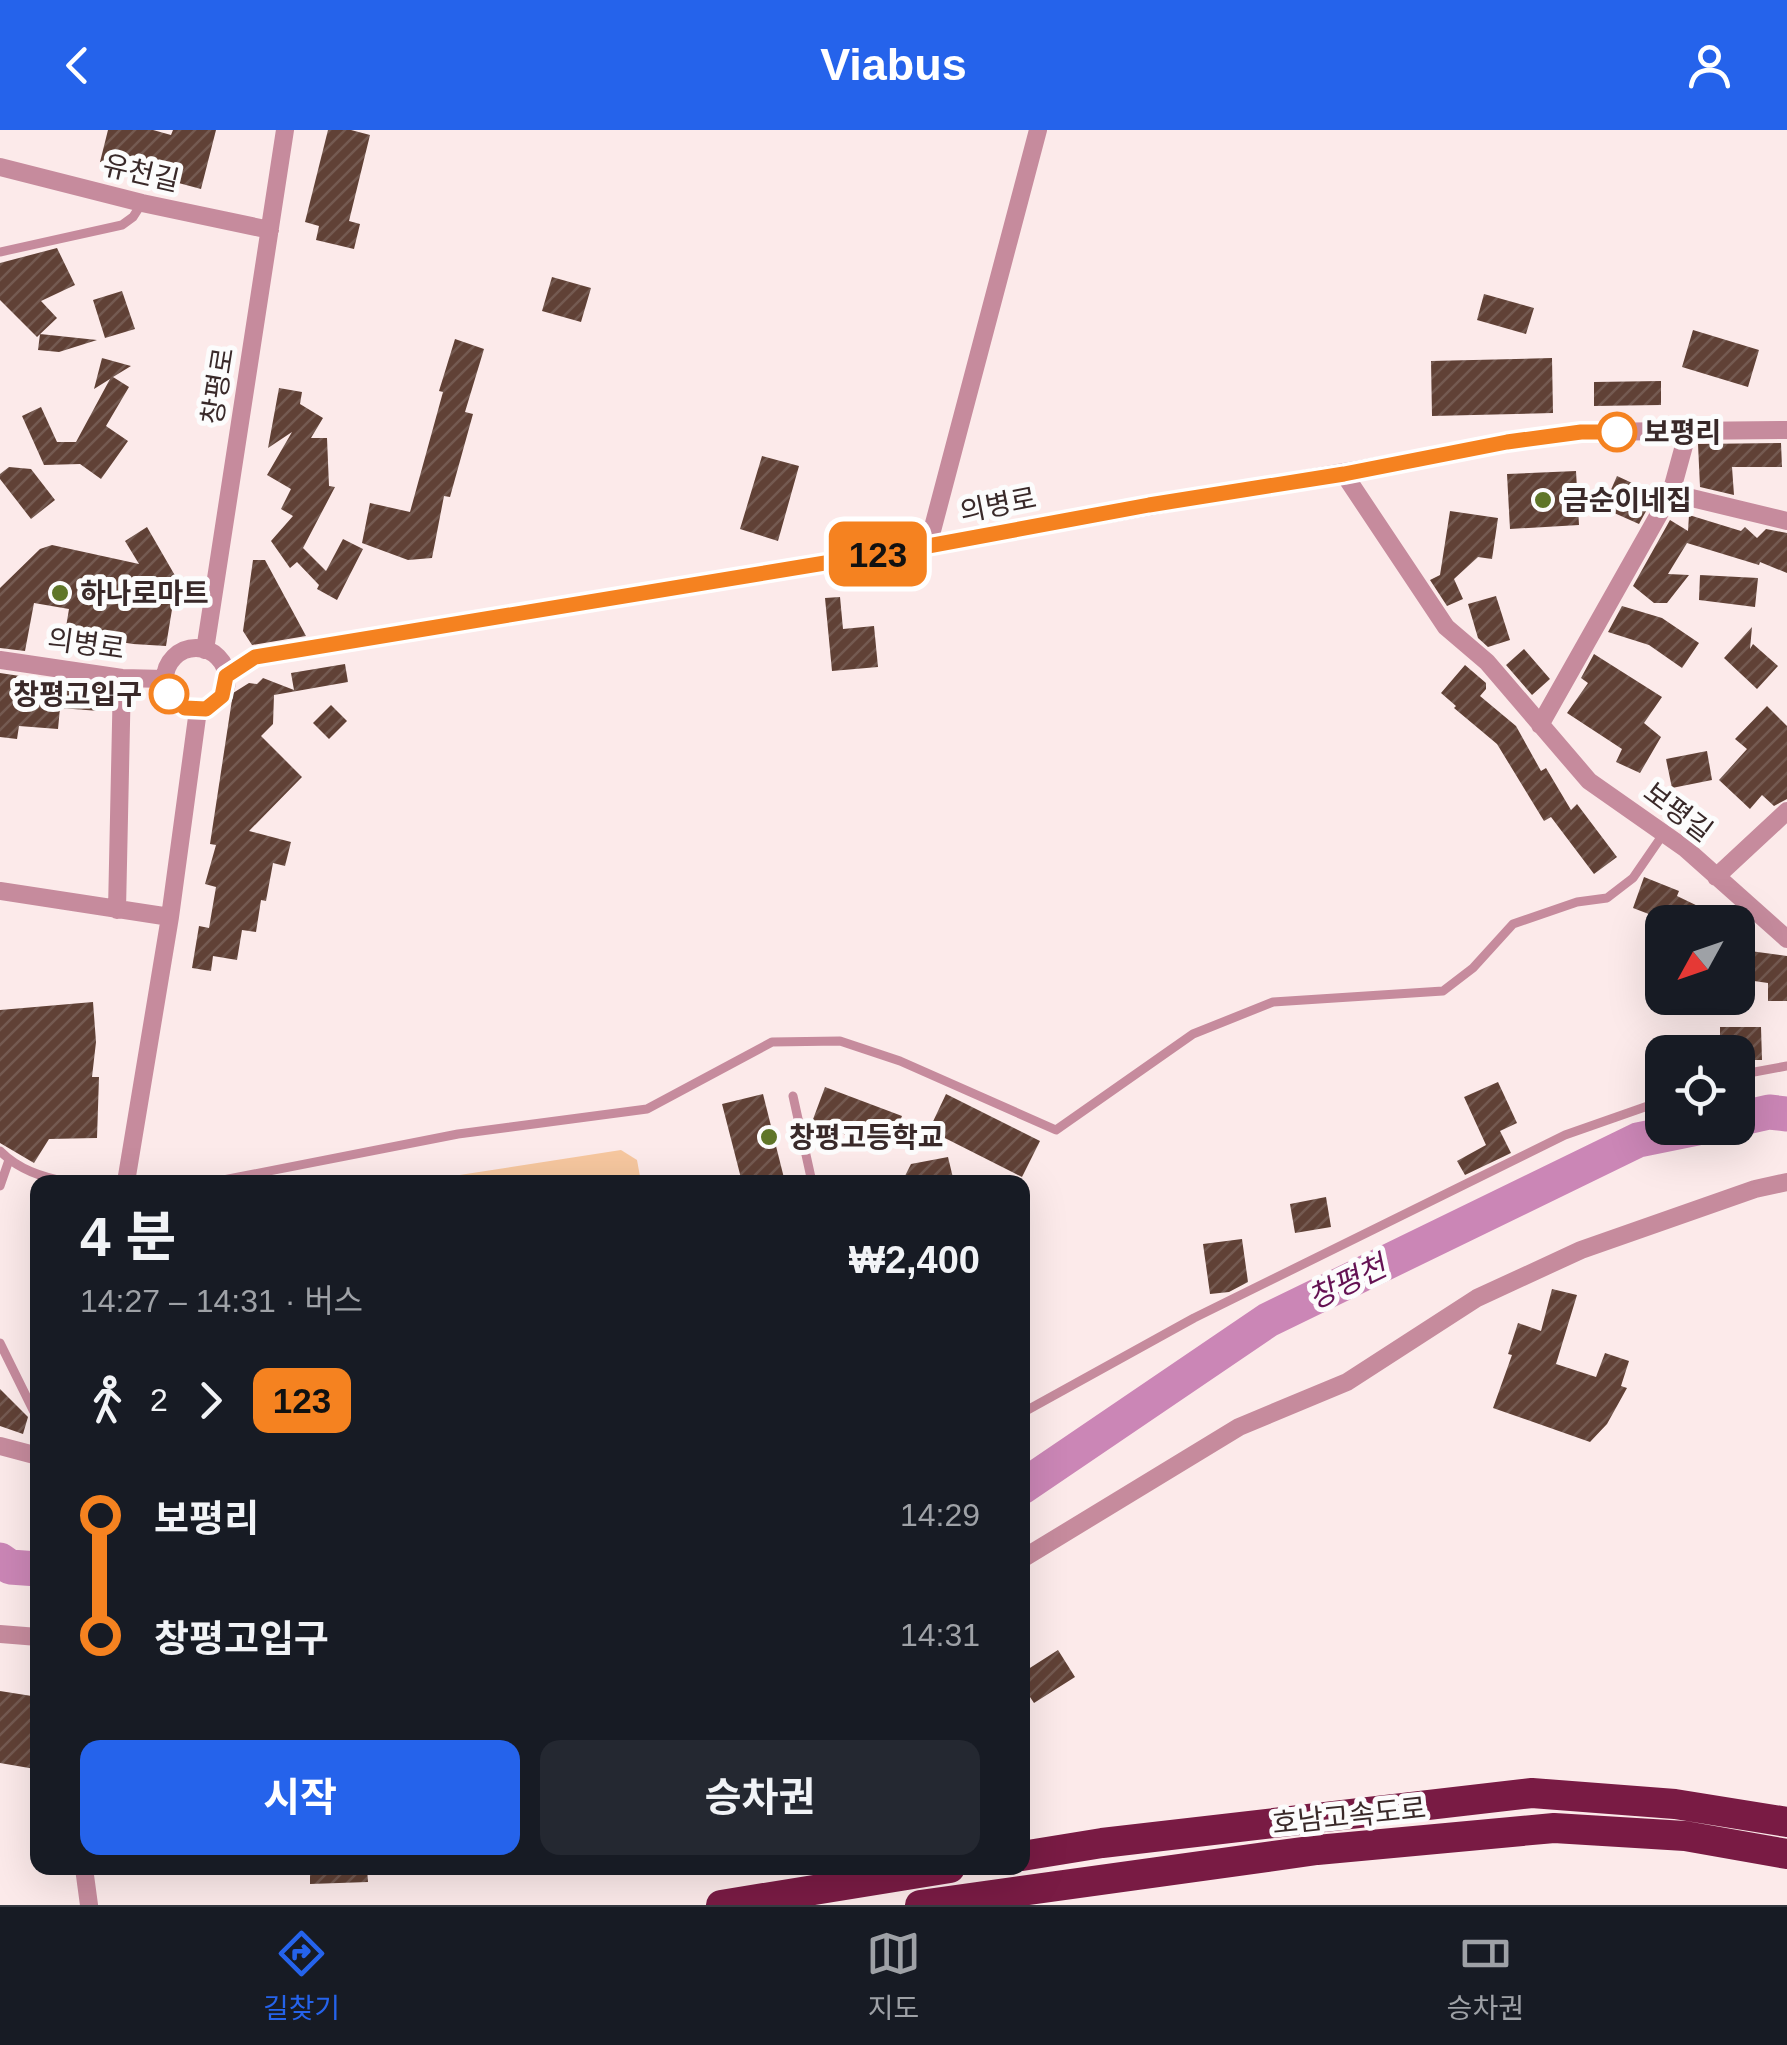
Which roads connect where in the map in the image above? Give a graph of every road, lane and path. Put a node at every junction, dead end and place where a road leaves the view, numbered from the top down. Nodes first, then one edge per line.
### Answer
1 (285, 130) edge
2 (1038, 130) edge
3 (0, 167) edge
4 (142, 203) junction
5 (270, 230) junction
6 (0, 252) edge
7 (1787, 430) edge
8 (1688, 432) junction
9 (1344, 474) junction
10 (1671, 493) junction
11 (1787, 521) edge
12 (928, 546) junction
13 (205, 650) junction
14 (0, 660) edge
15 (226, 676) junction
16 (122, 678) junction
17 (165, 679) junction
18 (198, 710) junction
19 (1540, 725) junction
20 (1787, 811) edge
21 (1664, 833) junction
22 (1716, 877) junction
23 (0, 891) edge
24 (117, 910) junction
25 (170, 917) junction
26 (1787, 939) edge
27 (1787, 1066) edge
28 (1755, 1072) edge
29 (793, 1096) dead end
30 (1645, 1107) edge
31 (0, 1152) edge
32 (10, 1160) junction
33 (36, 1175) edge
34 (127, 1175) edge
35 (250, 1175) edge
36 (810, 1175) edge
37 (1787, 1182) edge
38 (0, 1186) edge
39 (0, 1343) edge
40 (30, 1404) edge
41 (1030, 1409) edge
42 (0, 1446) edge
43 (30, 1454) edge
44 (1030, 1553) edge
45 (0, 1634) edge
46 (30, 1636) edge
47 (1787, 1822) edge
48 (1787, 1854) edge
49 (1030, 1855) edge
50 (85, 1875) edge
51 (907, 1875) edge
52 (89, 1905) edge
53 (721, 1905) edge
54 (920, 1905) edge

1 - 5 street, 창평로
2 - 12 street
3 - 4 street, 유천길
4 - 5 street, 유천길
4 - 6 lane
5 - 13 street, 창평로
7 - 8 street, 의병로
8 - 9 street, 의병로
8 - 10 street
9 - 12 street, 의병로
9 - 19 street, 보평길
10 - 11 street
10 - 19 street
12 - 15 street, 의병로
13 - 15 street
13 - 17 street
14 - 16 street, 의병로
15 - 18 street
16 - 17 street, 의병로
16 - 24 street
17 - 18 street
18 - 25 street
19 - 21 street, 보평길
20 - 22 street
21 - 22 street, 보평길
21 - 35 lane
22 - 26 street, 보평길
23 - 24 street
24 - 25 street
25 - 34 street
27 - 28 lane
29 - 36 lane
30 - 41 lane
31 - 32 lane
32 - 33 lane
32 - 38 lane
37 - 44 street
39 - 40 lane
42 - 43 street
45 - 46 street
47 - 49 highway, 호남고속도로
48 - 54 highway, 호남고속도로
50 - 52 street
51 - 53 highway

